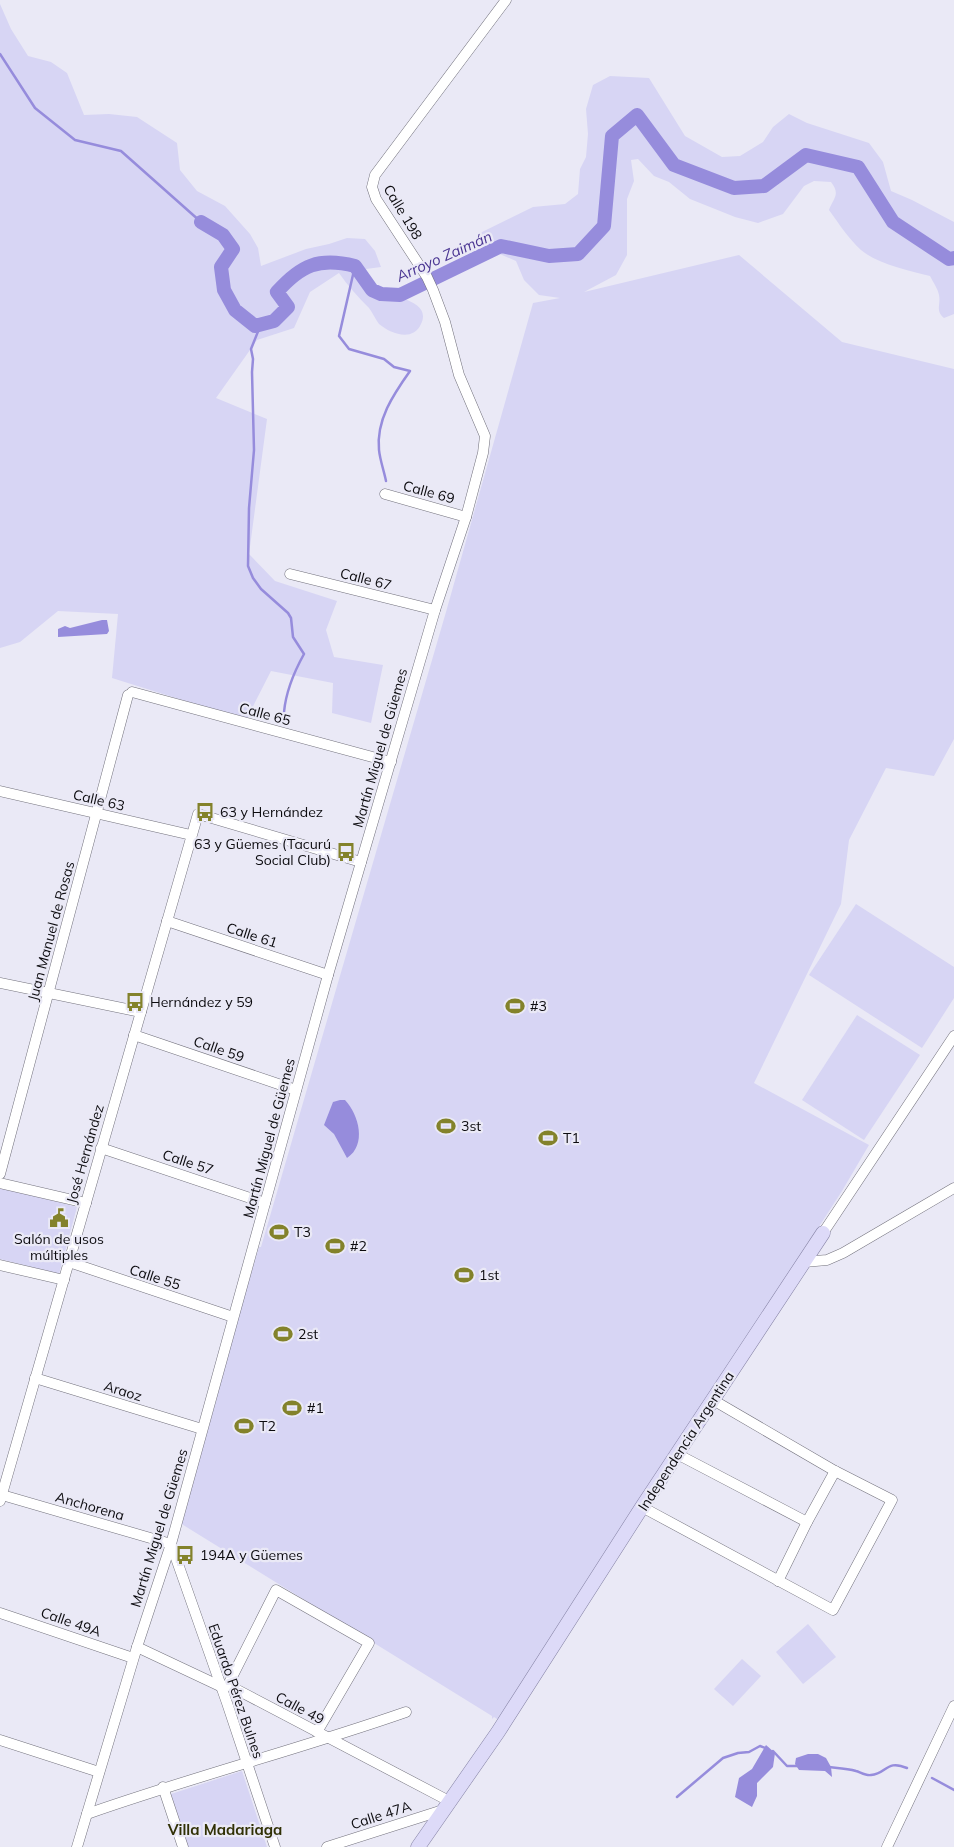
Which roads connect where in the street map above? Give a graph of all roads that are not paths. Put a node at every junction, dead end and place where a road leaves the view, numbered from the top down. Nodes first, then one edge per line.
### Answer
1 (506, 0) edge
2 (485, 436) joint
3 (385, 494) dead end
4 (466, 517) junction
5 (290, 574) dead end
6 (435, 610) junction
7 (130, 693) joint
8 (391, 762) junction
9 (0, 793) edge
10 (97, 814) junction
11 (192, 835) junction
12 (361, 862) junction
13 (167, 921) junction
14 (328, 975) junction
15 (0, 983) edge
16 (49, 992) junction
17 (140, 1012) junction
18 (134, 1035) junction
19 (954, 1036) edge
20 (296, 1090) junction
21 (102, 1148) junction
22 (0, 1174) edge
23 (0, 1182) edge
24 (954, 1188) edge
25 (86, 1203) junction
26 (265, 1203) junction
27 (823, 1234) joint
28 (69, 1262) junction
29 (804, 1262) junction
30 (0, 1265) edge
31 (64, 1280) junction
32 (233, 1317) junction
33 (35, 1378) junction
34 (713, 1400) junction
35 (202, 1429) junction
36 (677, 1454) junction
37 (835, 1471) junction
38 (2, 1483) edge
39 (1, 1498) edge
40 (642, 1508) junction
41 (807, 1522) junction
42 (170, 1544) junction
43 (778, 1581) junction
44 (0, 1613) edge
45 (137, 1647) junction
46 (134, 1658) junction
47 (225, 1686) junction
48 (954, 1706) edge
49 (406, 1712) dead end
50 (317, 1732) junction
51 (330, 1739) junction
52 (0, 1740) edge
53 (246, 1762) junction
54 (99, 1772) junction
55 (163, 1787) junction
56 (446, 1806) junction
57 (87, 1814) junction
58 (77, 1847) edge
59 (183, 1847) edge
60 (275, 1847) edge
61 (327, 1847) edge
62 (418, 1847) edge
63 (887, 1847) edge

1 - 2 street, Calle 198
2 - 4 street, Martín Miguel de Güemes
3 - 4 street, Calle 69
4 - 6 street, Martín Miguel de Güemes
5 - 6 street, Calle 67
6 - 8 street, Martín Miguel de Güemes
7 - 8 street, Calle 65
7 - 10 street, Juan Manuel de Rosas
8 - 12 street, Martín Miguel de Güemes
9 - 10 street, Calle 63
10 - 11 street, Calle 63
10 - 16 street, Juan Manuel de Rosas
11 - 12 street, José Hernández
11 - 13 street, José Hernández
12 - 14 street, Martín Miguel de Güemes
13 - 14 street, Calle 61
13 - 17 street, José Hernández
14 - 20 street, Martín Miguel de Güemes
15 - 16 street
16 - 17 street
16 - 22 street, Juan Manuel de Rosas
17 - 18 street, José Hernández
18 - 20 street, Calle 59
18 - 21 street, José Hernández
19 - 27 street, Independencia Argentina
20 - 26 street, Martín Miguel de Güemes
21 - 25 street, José Hernández
21 - 26 street, Calle 57
23 - 25 street
24 - 29 street
25 - 28 street, José Hernández
26 - 32 street, Martín Miguel de Güemes
27 - 29 main road, Independencia Argentina
28 - 31 street, José Hernández
28 - 32 street, Calle 55
29 - 34 main road, Independencia Argentina
30 - 31 street
31 - 33 street, José Hernández
32 - 35 street, Martín Miguel de Güemes
33 - 35 street, Araoz
33 - 38 street, José Hernández
34 - 36 main road, Independencia Argentina
34 - 37 street
35 - 42 street, Martín Miguel de Güemes
36 - 40 main road, Independencia Argentina
36 - 41 street
37 - 41 street
37 - 43 street
38 - 39 street, José Hernández
39 - 42 street, Anchorena
40 - 43 street
40 - 56 main road, Independencia Argentina
41 - 43 street
42 - 45 street, Martín Miguel de Güemes
42 - 47 street, Eduardo Pérez Bulnes
44 - 46 street, Calle 49A
45 - 46 street, Martín Miguel de Güemes
45 - 47 street, Calle 49
46 - 54 street, Martín Miguel de Güemes
47 - 50 street, Calle 49
47 - 50 street
47 - 53 street, Eduardo Pérez Bulnes
48 - 63 street
49 - 51 street
50 - 51 street, Calle 49
51 - 53 street
51 - 56 street, Calle 49
52 - 54 street
53 - 55 street
53 - 60 street, Eduardo Pérez Bulnes
54 - 57 street, Martín Miguel de Güemes
55 - 57 street
55 - 59 street
56 - 61 street, Calle 47A
56 - 62 main road, Independencia Argentina
57 - 58 street, Martín Miguel de Güemes

